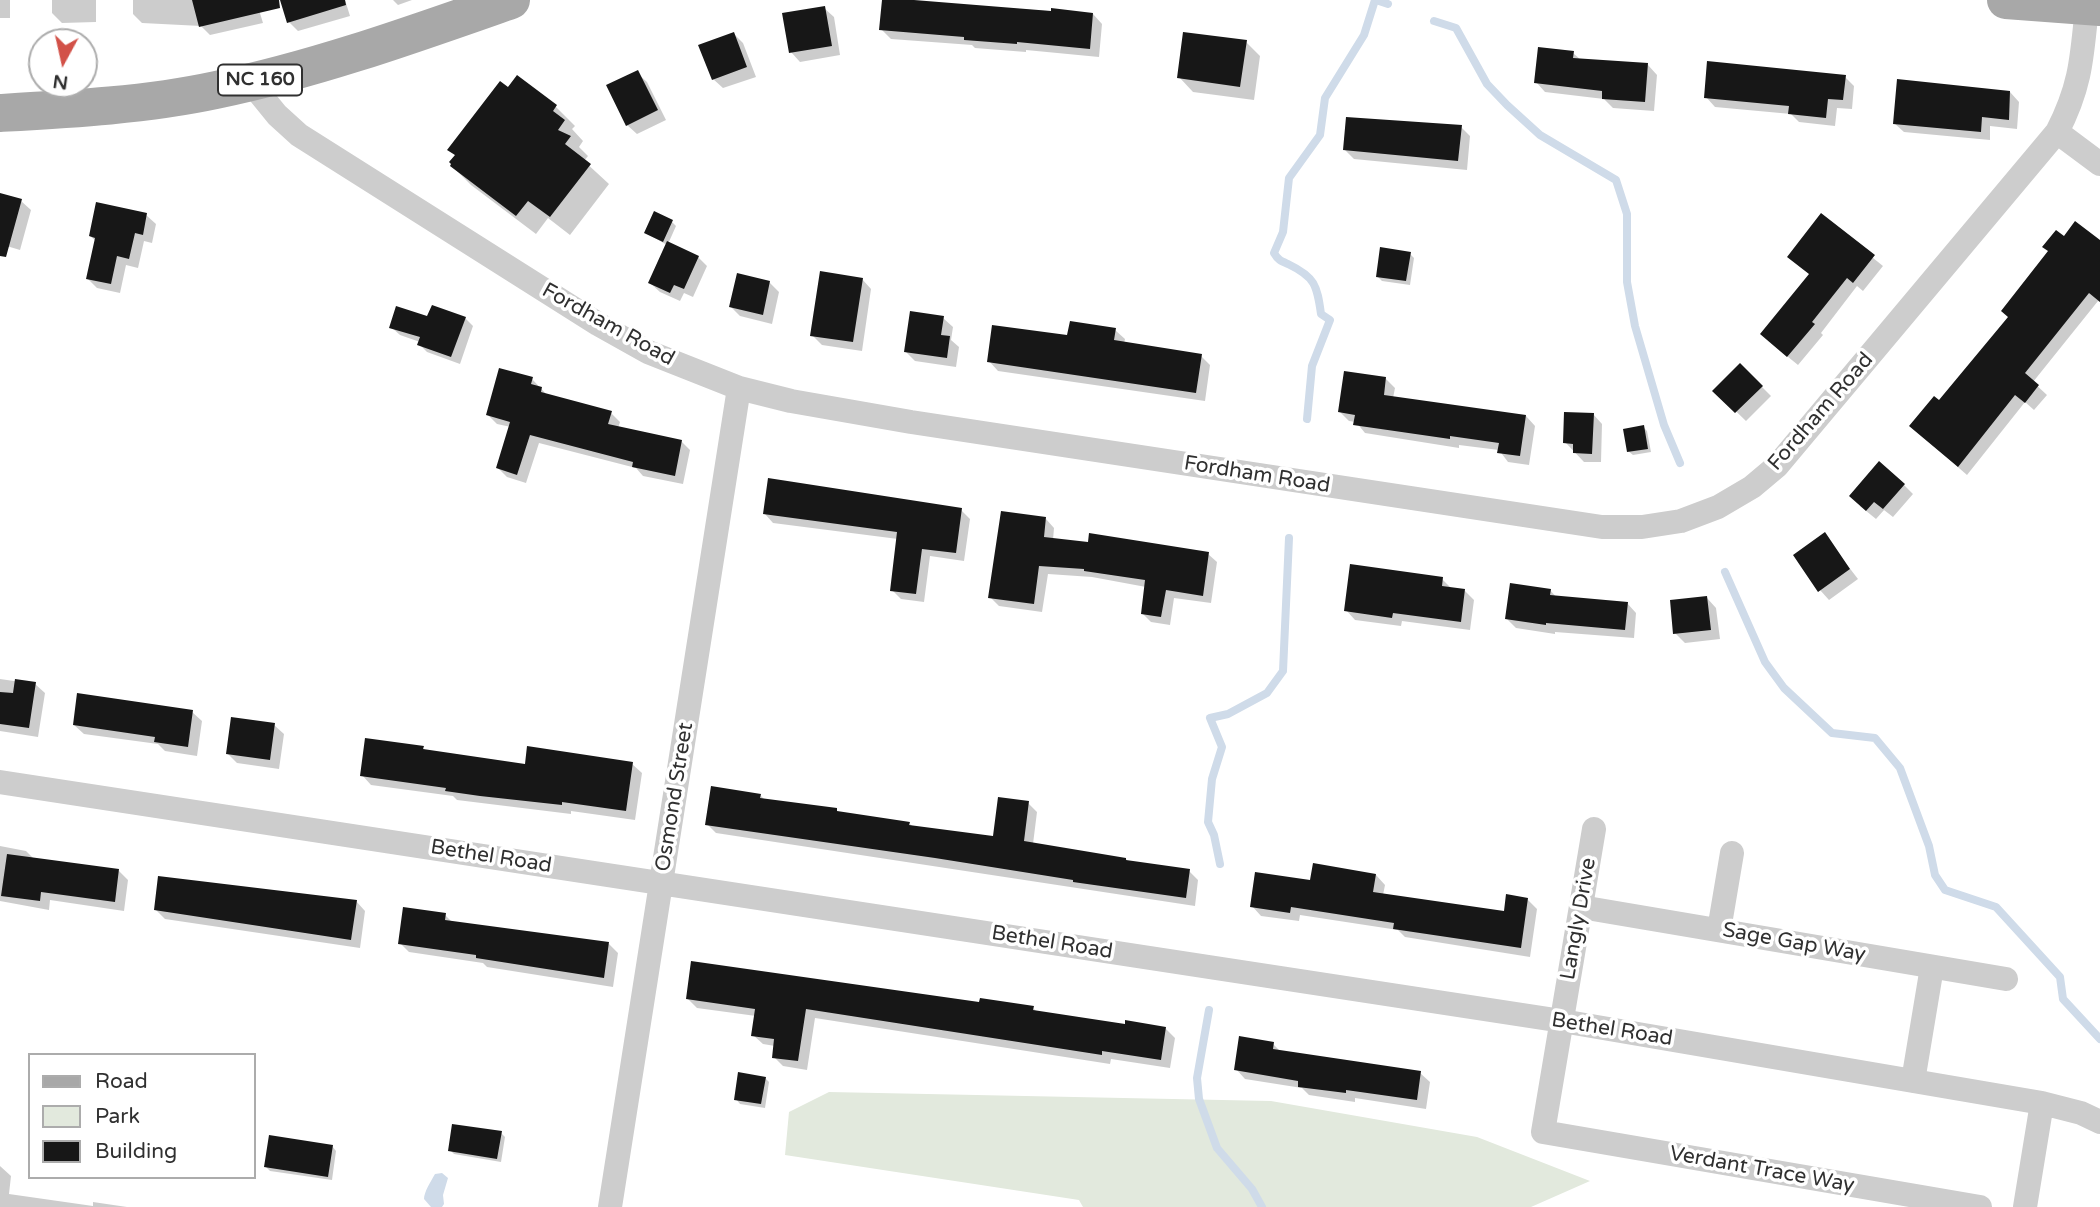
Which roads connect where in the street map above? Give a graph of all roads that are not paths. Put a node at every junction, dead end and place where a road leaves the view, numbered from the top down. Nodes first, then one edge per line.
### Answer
1 (510, 0) edge
2 (2006, 0) edge
3 (2093, 7) edge
4 (251, 83) junction
5 (0, 113) edge
6 (2057, 132) junction
7 (2100, 164) edge
8 (739, 388) junction
9 (0, 782) edge
10 (1594, 829) dead end
11 (1732, 852) dead end
12 (661, 883) junction
13 (1581, 907) junction
14 (1719, 930) junction
15 (1932, 967) junction
16 (2006, 979) dead end
17 (1562, 1021) junction
18 (1913, 1081) junction
19 (2042, 1103) junction
20 (2100, 1122) edge
21 (1543, 1132) joint
22 (610, 1207) edge
23 (1980, 1207) edge
24 (2025, 1207) edge

1 - 4 main road, NC 160
2 - 3 main road
3 - 6 street, Fordham Road
4 - 5 main road, NC 160
4 - 8 street, Fordham Road
6 - 7 street
6 - 8 street, Fordham Road
8 - 12 street, Osmond Street
9 - 12 street, Bethel Road
10 - 13 street, Langly Drive
11 - 14 street
12 - 17 street, Bethel Road
12 - 22 street, Osmond Street
13 - 14 street, Sage Gap Way
13 - 17 street, Langly Drive
14 - 15 street, Sage Gap Way
15 - 16 street, Sage Gap Way
15 - 18 street
17 - 18 street, Bethel Road
17 - 21 street, Langly Drive
18 - 19 street, Bethel Road
19 - 20 street, Bethel Road
19 - 24 street
21 - 23 street, Verdant Trace Way

